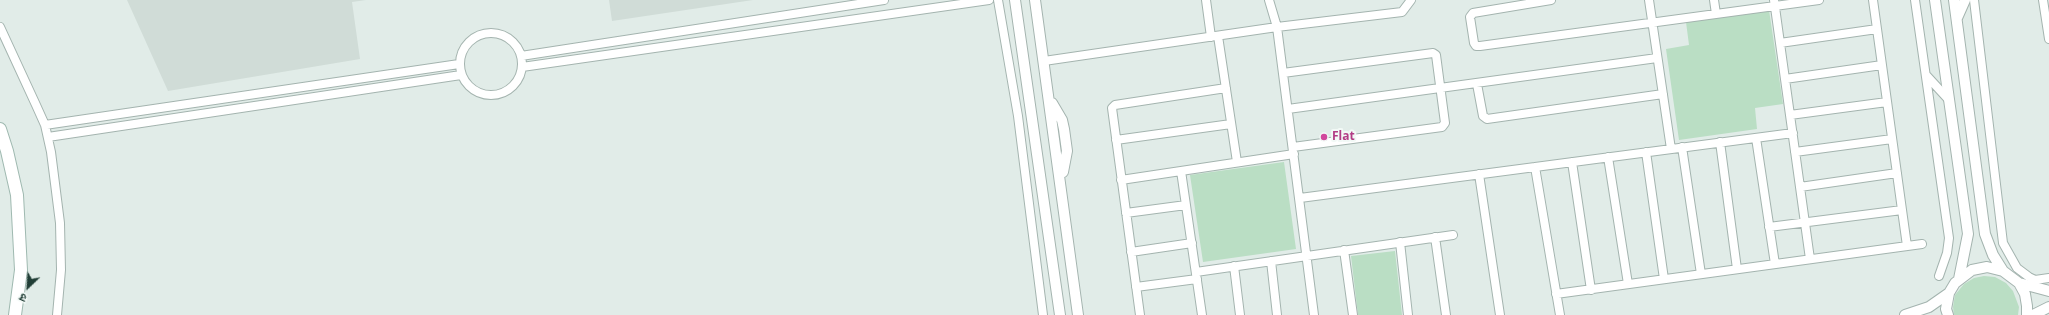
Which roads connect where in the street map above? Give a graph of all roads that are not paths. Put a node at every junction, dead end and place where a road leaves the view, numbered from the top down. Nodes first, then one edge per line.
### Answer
1 (884, 0) edge
2 (989, 0) edge
3 (998, 0) edge
4 (1015, 0) edge
5 (1035, 0) edge
6 (1206, 0) edge
7 (1269, 0) edge
8 (1411, 0) edge
9 (1551, 0) edge
10 (1649, 0) edge
11 (1714, 0) edge
12 (1819, 0) edge
13 (1873, 0) edge
14 (1915, 0) edge
15 (1935, 0) edge
16 (1954, 0) edge
17 (1965, 0) edge
18 (1974, 0) edge
19 (2043, 0) edge
20 (1774, 3) edge
21 (1716, 14) junction
22 (1956, 18) junction
23 (1652, 22) junction
24 (1276, 27) junction
25 (0, 28) edge
26 (1877, 29) junction
27 (1215, 36) junction
28 (2049, 39) edge
29 (1780, 43) junction
30 (521, 56) junction
31 (1658, 58) junction
32 (1044, 61) junction
33 (459, 64) junction
34 (1882, 65) junction
35 (522, 67) junction
36 (1283, 73) junction
37 (461, 75) junction
38 (1926, 75) junction
39 (1785, 79) junction
40 (1477, 84) junction
41 (1226, 88) junction
42 (1440, 89) junction
43 (1663, 94) junction
44 (1949, 100) junction
45 (1887, 102) junction
46 (1288, 109) junction
47 (1790, 115) junction
48 (1232, 124) junction
49 (45, 125) junction
50 (0, 129) edge
51 (1793, 133) junction
52 (48, 137) junction
53 (1756, 138) junction
54 (1892, 138) junction
55 (1116, 140) junction
56 (1720, 142) junction
57 (1682, 147) junction
58 (1671, 149) junction
59 (1293, 150) junction
60 (1646, 152) junction
61 (1795, 152) junction
62 (1608, 157) junction
63 (1237, 162) junction
64 (1572, 162) junction
65 (1535, 167) junction
66 (1181, 171) junction
67 (1479, 174) junction
68 (1897, 174) junction
69 (1122, 180) junction
70 (1800, 187) junction
71 (1300, 198) junction
72 (1186, 205) junction
73 (1902, 210) junction
74 (1126, 213) junction
75 (1805, 223) junction
76 (1769, 227) junction
77 (1453, 235) dead end
78 (1435, 237) junction
79 (1400, 242) junction
80 (1192, 243) junction
81 (1922, 244) dead end
82 (1907, 246) junction
83 (1344, 250) junction
84 (1131, 252) junction
85 (1307, 256) junction
86 (1810, 259) junction
87 (1270, 261) junction
88 (1775, 264) junction
89 (1234, 266) junction
90 (1737, 270) junction
91 (2002, 271) junction
92 (1701, 274) junction
93 (1196, 275) junction
94 (1939, 276) dead end
95 (2049, 278) edge
96 (1664, 279) junction
97 (1959, 279) junction
98 (2019, 283) junction
99 (1628, 284) junction
100 (1136, 287) junction
101 (1591, 290) junction
102 (2049, 291) edge
103 (1949, 293) junction
104 (1556, 294) junction
105 (2049, 307) edge
106 (15, 315) edge
107 (57, 315) edge
108 (1043, 315) edge
109 (1060, 315) edge
110 (1078, 315) edge
111 (1140, 315) edge
112 (1202, 315) edge
113 (1240, 315) edge
114 (1277, 315) edge
115 (1314, 315) edge
116 (1353, 315) edge
117 (1408, 315) edge
118 (1446, 315) edge
119 (1500, 315) edge
120 (1560, 315) edge
121 (1905, 315) edge
122 (1948, 315) edge
123 (2027, 315) edge
124 (2033, 315) edge

1 - 30 street
2 - 35 street
3 - 108 street
4 - 109 street
5 - 32 street
6 - 27 street
7 - 24 street
8 - 24 street
9 - 23 street
10 - 23 street
11 - 21 street
12 - 20 street
13 - 26 street
14 - 38 street
15 - 44 street
16 - 22 street
17 - 22 street
18 - 95 street
19 - 28 street
20 - 21 street
20 - 29 street
21 - 23 street
22 - 91 street
23 - 31 street
24 - 27 street
24 - 36 street
25 - 49 street
26 - 29 street
26 - 34 street
27 - 32 street
27 - 41 street
29 - 39 street
30 - 33 street
30 - 35 street
31 - 40 street
31 - 43 street
32 - 110 street
33 - 37 street
33 - 49 street
34 - 39 street
34 - 45 street
35 - 37 street
36 - 42 street
36 - 46 street
37 - 52 street
38 - 44 street
38 - 94 street
39 - 47 street
40 - 42 street
40 - 43 street
41 - 48 street
41 - 55 street
42 - 46 street
42 - 59 street
43 - 58 street
44 - 97 street
45 - 47 street
45 - 54 street
46 - 59 street
47 - 51 street
48 - 55 street
48 - 63 street
49 - 52 street
50 - 106 main road
51 - 53 street
51 - 61 street
52 - 107 street
53 - 56 street
53 - 76 street
54 - 61 street
54 - 68 street
55 - 69 street
56 - 57 street
56 - 90 street
57 - 58 street
57 - 92 street
58 - 60 street
59 - 63 street
59 - 71 street
60 - 62 street
60 - 96 street
61 - 70 street
62 - 64 street
62 - 99 street
63 - 66 street
64 - 65 street
64 - 101 street
65 - 67 street
65 - 104 street
66 - 69 street
66 - 72 street
67 - 71 street
67 - 119 street
68 - 70 street
68 - 73 street
69 - 74 street
70 - 75 street
71 - 85 street
72 - 74 street
72 - 80 street
73 - 75 street
73 - 82 street
74 - 84 street
75 - 76 street
75 - 86 street
76 - 88 street
77 - 78 street
78 - 79 street
78 - 118 street
79 - 83 street
79 - 117 street
80 - 84 street
80 - 93 street
81 - 82 street
82 - 86 street
83 - 85 street
83 - 116 street
84 - 100 street
85 - 87 street
85 - 115 street
86 - 88 street
87 - 89 street
87 - 114 street
88 - 90 street
89 - 93 street
89 - 113 street
90 - 92 street
91 - 97 street
91 - 98 street
92 - 96 street
93 - 100 street
93 - 112 street
96 - 99 street
97 - 103 street
98 - 102 street
98 - 123 street
99 - 101 street
100 - 111 street
101 - 104 street
103 - 121 street
103 - 122 street
104 - 120 street
105 - 124 street

